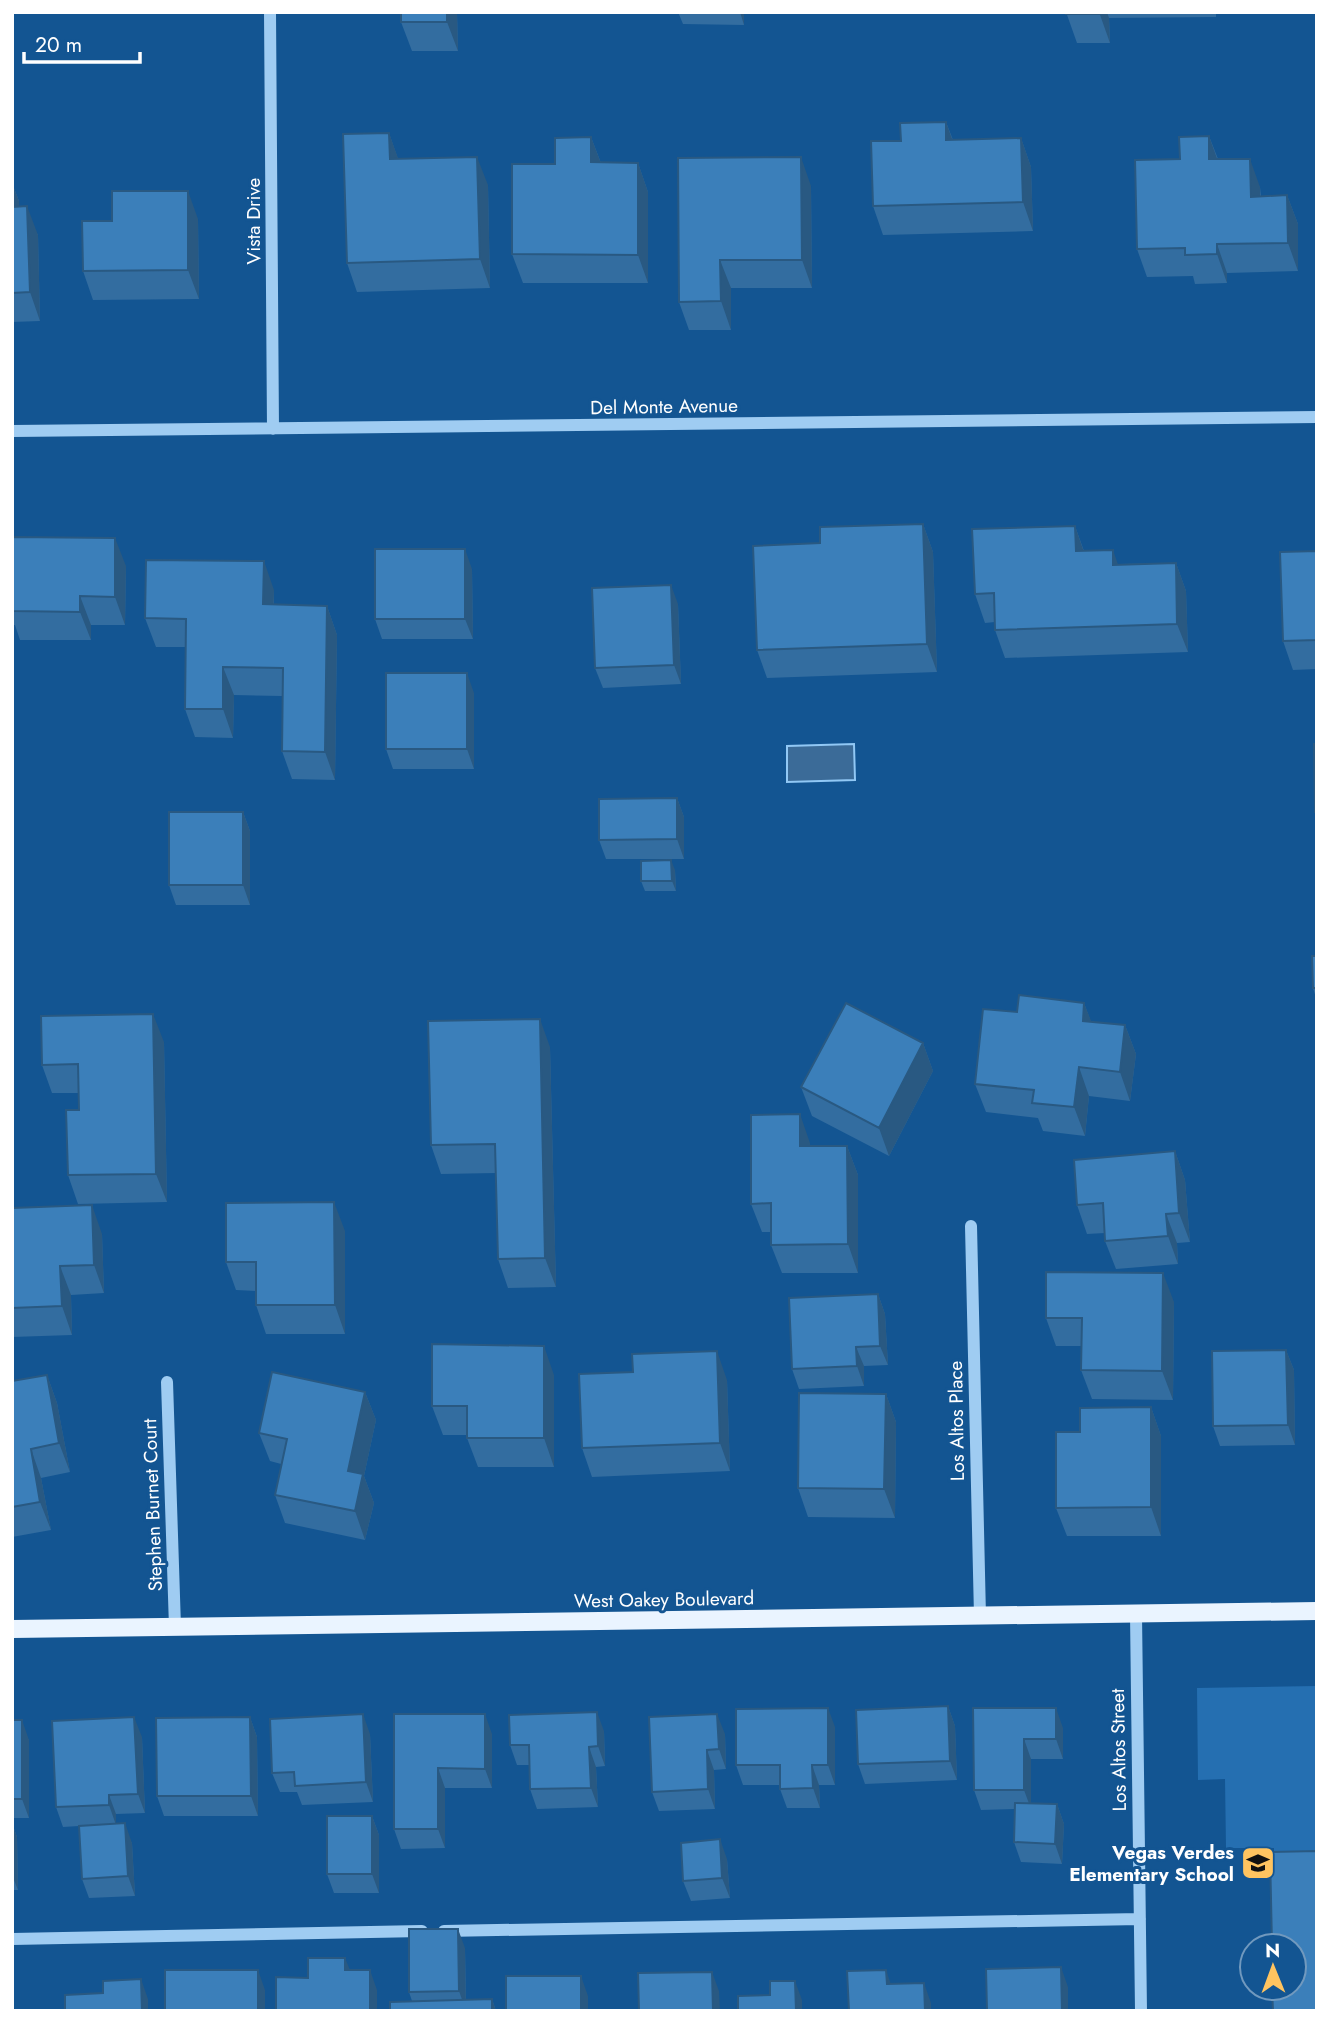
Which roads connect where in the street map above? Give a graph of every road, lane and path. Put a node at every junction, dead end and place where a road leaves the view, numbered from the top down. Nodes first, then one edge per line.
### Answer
1 (270, 12) edge
2 (1317, 417) edge
3 (274, 429) junction
4 (12, 431) edge
5 (971, 1226) dead end
6 (167, 1382) dead end
7 (1317, 1611) edge
8 (1136, 1614) junction
9 (980, 1616) junction
10 (175, 1627) junction
11 (12, 1629) edge
12 (1140, 1919) junction
13 (12, 1939) edge
14 (1141, 2011) edge

1 - 3 street, Vista Drive
2 - 3 street, Del Monte Avenue
3 - 4 street, Del Monte Avenue
5 - 9 street, Los Altos Place
6 - 10 street, Stephen Burnet Court
7 - 8 main road, West Oakey Boulevard
8 - 9 main road, West Oakey Boulevard
8 - 12 street, Los Altos Street
9 - 10 main road, West Oakey Boulevard
10 - 11 main road, West Oakey Boulevard
12 - 13 street
12 - 14 street, Los Altos Street

